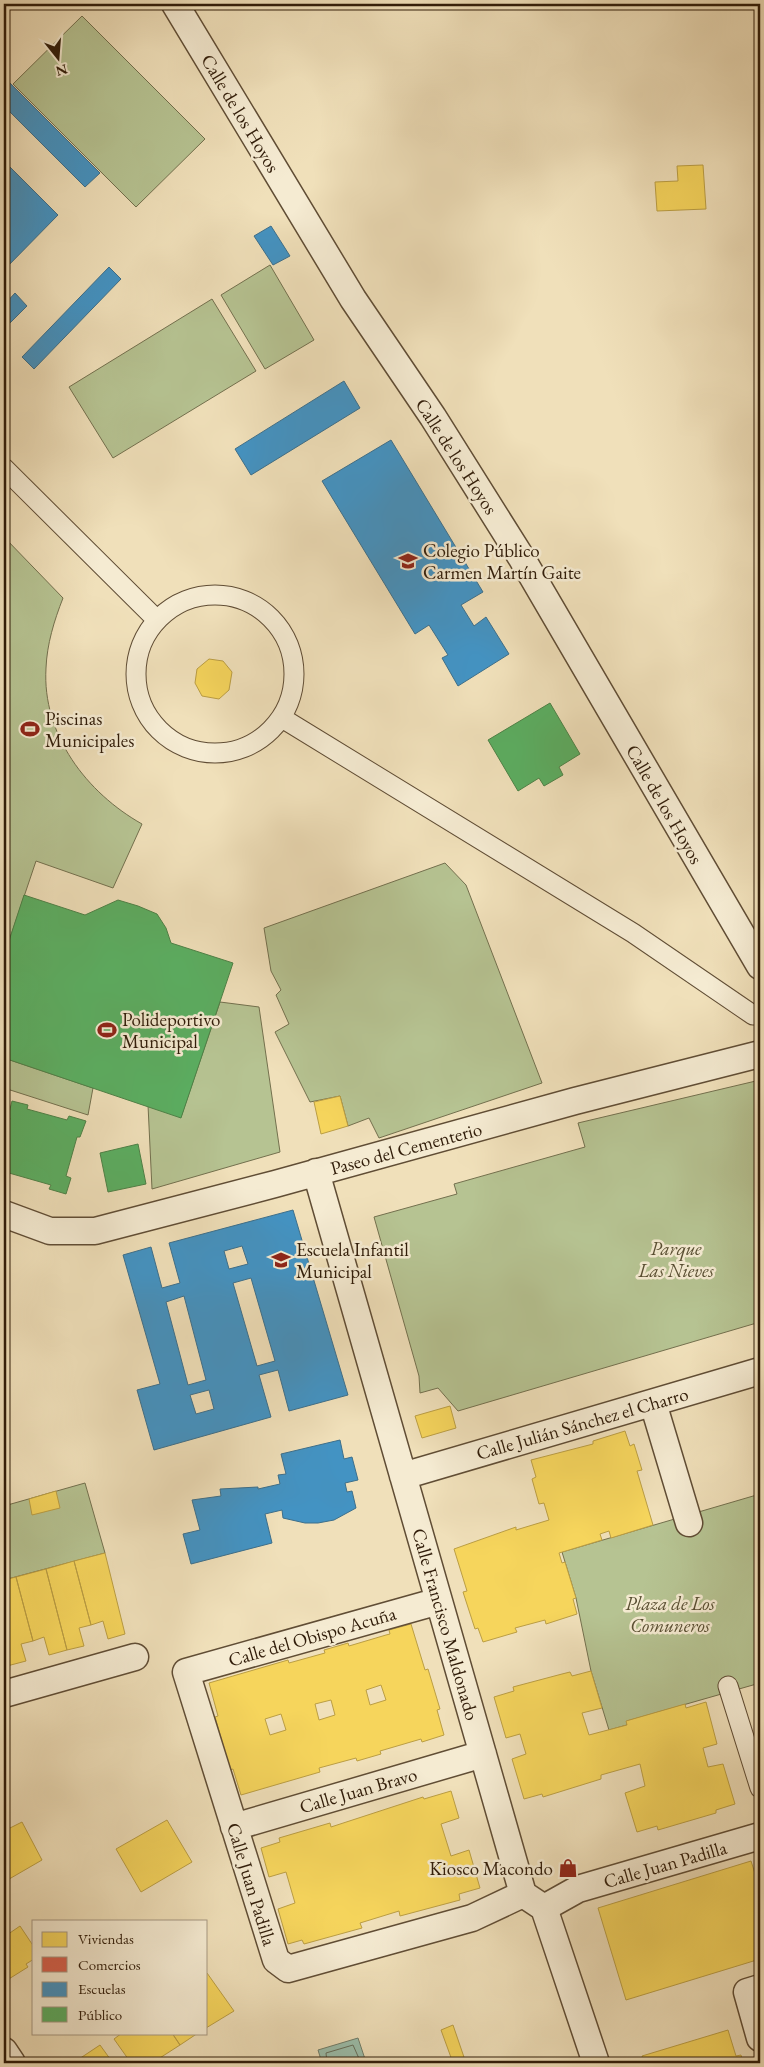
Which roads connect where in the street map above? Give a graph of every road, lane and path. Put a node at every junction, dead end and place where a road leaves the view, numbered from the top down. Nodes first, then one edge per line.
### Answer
1 (175, 4) edge
2 (4, 468) edge
3 (157, 620) junction
4 (282, 718) junction
5 (760, 966) edge
6 (753, 1015) dead end
7 (760, 1054) edge
8 (316, 1172) junction
9 (4, 1214) edge
10 (760, 1371) edge
11 (653, 1403) junction
12 (403, 1476) junction
13 (689, 1523) dead end
14 (439, 1601) junction
15 (135, 1657) dead end
16 (186, 1672) joint
17 (728, 1686) dead end
18 (4, 1694) edge
19 (483, 1754) junction
20 (760, 1788) edge
21 (234, 1827) junction
22 (760, 1836) edge
23 (523, 1894) junction
24 (544, 1908) junction
25 (760, 1988) edge
26 (760, 2038) edge
27 (4, 2051) edge
28 (12, 2063) edge
29 (596, 2063) edge

1 - 5 street, Calle de los Hoyos
2 - 3 street
3 - 4 street
3 - 4 street
4 - 6 street
7 - 8 street, Paseo del Cementerio
8 - 9 street, Paseo del Cementerio
8 - 12 street, Calle Francisco Maldonado
10 - 11 street, Calle Julián Sánchez el Charro
11 - 12 street, Calle Julián Sánchez el Charro
11 - 13 street
12 - 14 street, Calle Francisco Maldonado
14 - 16 street, Calle del Obispo Acuña
14 - 19 street, Calle Francisco Maldonado
15 - 18 street
16 - 21 street, Calle Juan Padilla
17 - 20 street
19 - 21 street, Calle Juan Bravo
19 - 23 street, Calle Francisco Maldonado
21 - 23 street, Calle Juan Padilla
22 - 24 street, Calle Juan Padilla
23 - 24 street
24 - 29 street
25 - 26 street
27 - 28 street

